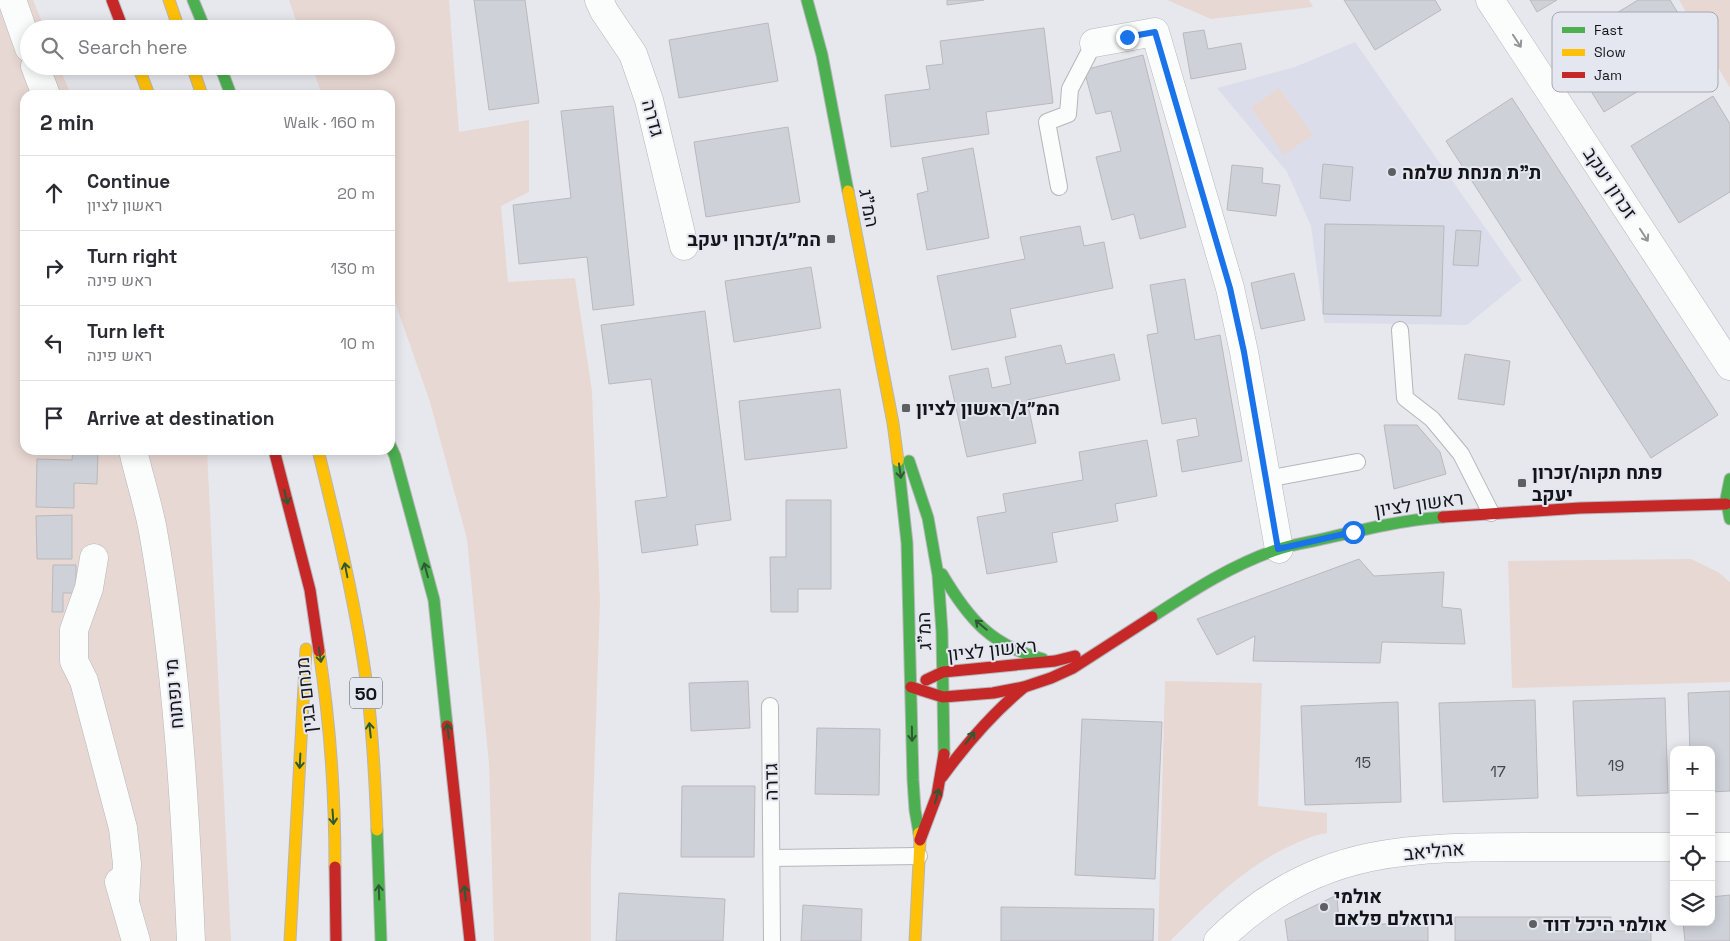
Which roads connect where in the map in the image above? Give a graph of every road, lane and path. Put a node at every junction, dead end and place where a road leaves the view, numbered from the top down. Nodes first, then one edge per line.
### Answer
1 (12, 0) edge
2 (112, 0) edge
3 (170, 0) edge
4 (193, 0) edge
5 (599, 0) edge
6 (807, 0) edge
7 (1490, 0) edge
8 (120, 20) edge
9 (176, 20) edge
10 (201, 20) edge
11 (20, 23) edge
12 (1094, 43) joint
13 (39, 75) edge
14 (141, 75) edge
15 (195, 75) edge
16 (223, 75) edge
17 (44, 90) edge
18 (147, 90) edge
19 (200, 90) edge
20 (229, 90) edge
21 (1059, 187) dead end
22 (684, 246) dead end
23 (1400, 330) dead end
24 (1730, 366) edge
25 (893, 423) junction
26 (134, 455) edge
27 (275, 455) edge
28 (319, 455) edge
29 (395, 455) edge
30 (1357, 462) dead end
31 (1266, 479) junction
32 (1730, 479) edge
33 (1726, 504) junction
34 (1491, 512) junction
35 (1730, 519) edge
36 (1278, 549) junction
37 (94, 558) dead end
38 (938, 566) junction
39 (310, 590) junction
40 (1114, 642) junction
41 (1055, 661) junction
42 (943, 672) junction
43 (911, 687) junction
44 (1024, 687) junction
45 (944, 697) junction
46 (770, 706) dead end
47 (942, 777) junction
48 (1670, 847) edge
49 (1715, 847) edge
50 (1730, 847) edge
51 (919, 849) junction
52 (772, 858) junction
53 (112, 862) dead end
54 (125, 901) junction
55 (136, 941) edge
56 (191, 941) edge
57 (290, 941) edge
58 (336, 941) edge
59 (381, 941) edge
60 (470, 941) edge
61 (772, 941) edge
62 (915, 941) edge
63 (1218, 941) edge

1 - 11 street
2 - 8 main road
3 - 9 main road
4 - 10 main road
5 - 22 street, גדרה
6 - 25 main road, המ"ג
7 -> 24 street, זכרון יעקב
12 - 21 lane
12 - 31 street
13 - 17 street
14 - 18 main road
15 - 19 main road
16 - 20 main road
23 - 34 lane
25 - 38 main road, המ"ג
25 -> 43 main road, המ"ג
26 - 56 street, מי נפתוח
27 -> 39 main road, מנחם בגין / 50
59 -> 28 main road, 50
60 -> 29 main road
30 - 31 lane
31 - 36 street
32 - 33 main road
33 - 34 main road, ראשון לציון
33 - 35 main road
34 - 36 main road, ראשון לציון
36 - 40 main road, ראשון לציון
37 - 54 street
41 -> 38 main road
38 - 42 main road, המ"ג
39 -> 57 main road
39 -> 58 main road, מנחם בגין / 50
40 - 41 main road, ראשון לציון
40 - 44 main road, ראשון לציון
41 - 42 main road, ראשון לציון
42 - 43 main road, ראשון לציון
42 - 45 main road, המ"ג
43 - 45 main road, ראשון לציון
43 -> 51 main road, המ"ג
44 - 45 main road, ראשון לציון
47 -> 44 main road
45 - 47 main road, המ"ג
46 - 52 lane, גדרה
51 -> 47 main road, המ"ג
48 - 63 street, אהליאב
49 - 50 street
51 - 52 lane
51 - 62 main road, המ"ג
52 - 61 lane, גדרה
53 - 54 street
54 - 55 street

